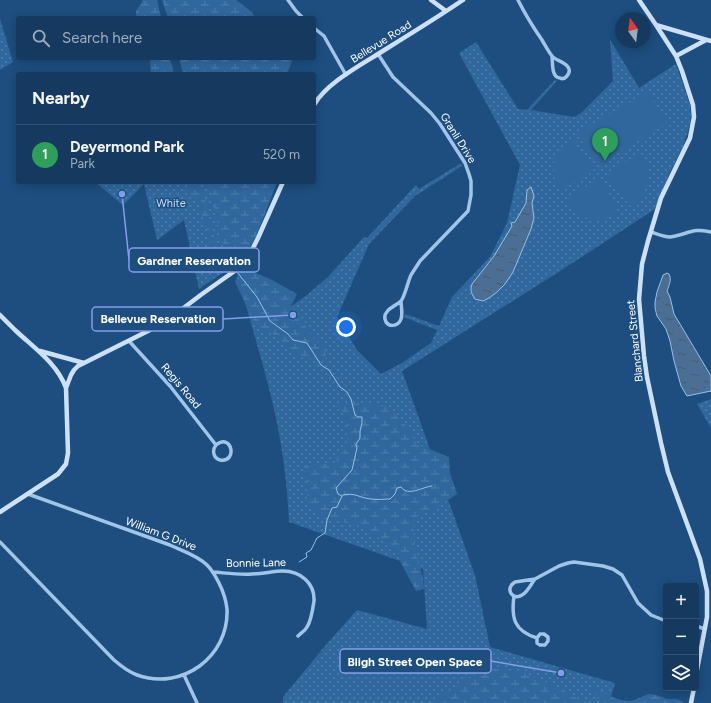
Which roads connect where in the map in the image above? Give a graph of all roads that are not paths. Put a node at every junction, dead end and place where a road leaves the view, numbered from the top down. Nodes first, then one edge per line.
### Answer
1 (288, 0) edge
2 (431, 0) edge
3 (464, 0) edge
4 (518, 0) edge
5 (639, 0) edge
6 (446, 11) junction
7 (301, 16) edge
8 (656, 25) junction
9 (316, 30) edge
10 (709, 41) edge
11 (378, 54) junction
12 (676, 56) junction
13 (552, 57) junction
14 (346, 75) junction
15 (316, 102) edge
16 (281, 184) edge
17 (651, 232) junction
18 (711, 232) edge
19 (401, 301) junction
20 (0, 314) edge
21 (129, 341) junction
22 (38, 351) junction
23 (84, 362) junction
24 (66, 388) junction
25 (216, 445) junction
26 (28, 494) junction
27 (0, 512) edge
28 (0, 542) edge
29 (212, 572) junction
30 (535, 579) junction
31 (514, 596) junction
32 (663, 619) edge
33 (699, 627) edge
34 (705, 629) junction
35 (298, 636) dead end
36 (537, 638) dead end
37 (699, 659) edge
38 (184, 675) junction
39 (693, 691) edge
40 (197, 703) edge
41 (691, 703) edge

1 - 7 street
2 - 6 street
3 - 6 street, Bellevue Road
4 - 13 street
5 - 8 street, Blanchard Street
6 - 11 street, Bellevue Road
8 - 10 street
8 - 12 street, Blanchard Street
9 - 14 street
10 - 12 street
11 - 14 street, Bellevue Road
11 - 19 street, Granli Drive
12 - 17 street, Blanchard Street
13 - 13 street
14 - 15 street, Bellevue Road
16 - 21 street
17 - 18 street
17 - 34 street, Blanchard Street
19 - 19 street, Granli Drive
20 - 22 street
21 - 23 street
21 - 25 street, Regis Road
22 - 23 street
22 - 24 street
23 - 24 street
24 - 26 street
25 - 25 street, Regis Road
26 - 27 street
26 - 29 street, William G Drive
28 - 38 street, William G Drive
29 - 35 street, Bonnie Lane
29 - 38 street, William G Drive
30 - 31 street
30 - 31 street
30 - 32 street
31 - 36 street
33 - 34 street
34 - 37 street, Blanchard Street
38 - 40 street
39 - 41 street

